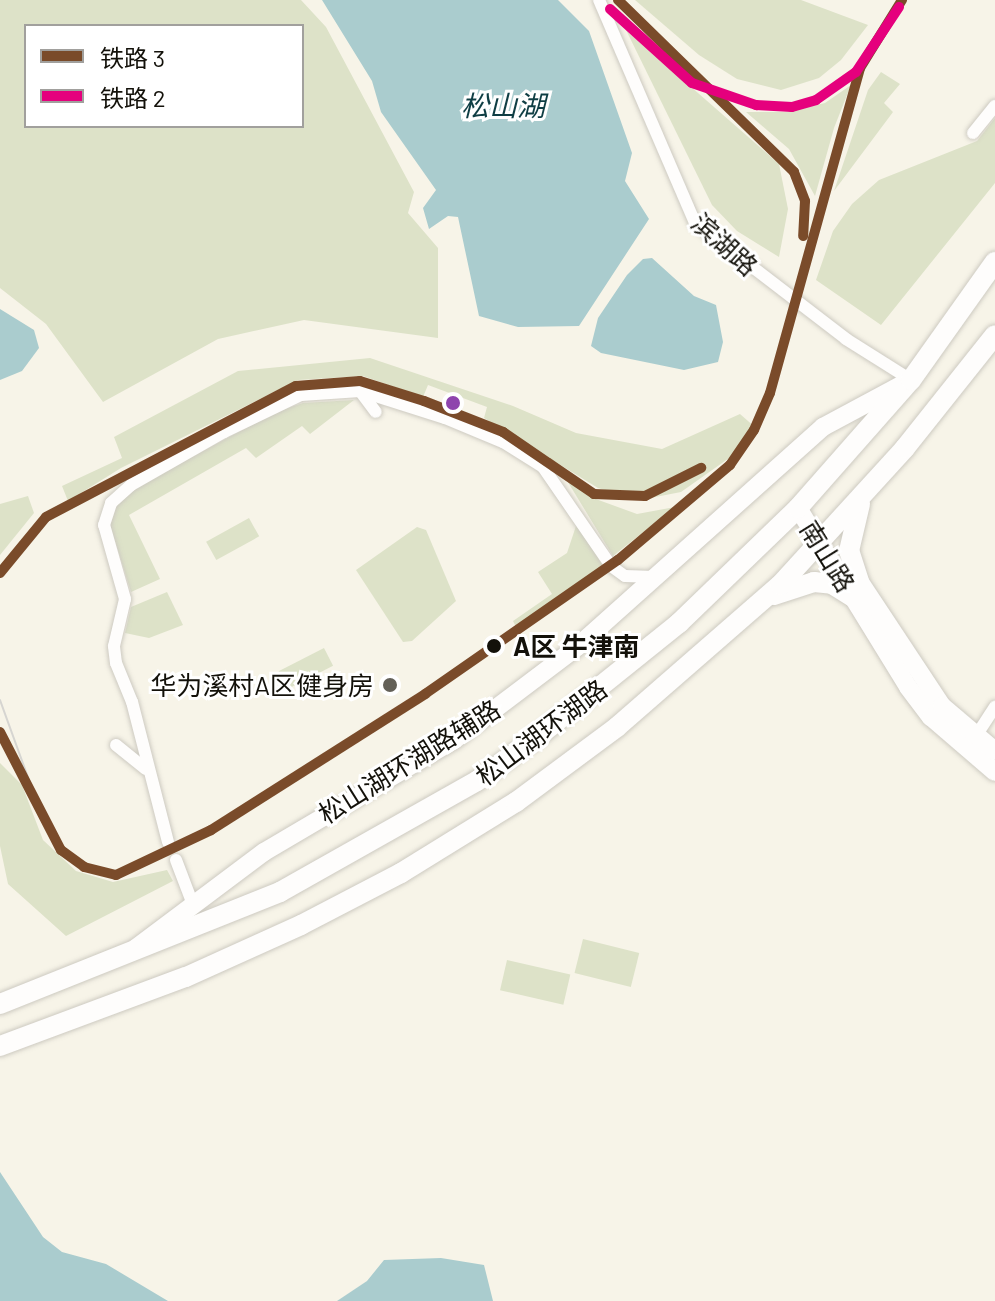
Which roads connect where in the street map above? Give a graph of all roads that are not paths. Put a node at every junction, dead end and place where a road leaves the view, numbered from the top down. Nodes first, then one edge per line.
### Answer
1 (599, 0) edge
2 (995, 106) edge
3 (973, 133) dead end
4 (995, 262) edge
5 (995, 335) edge
6 (911, 380) junction
7 (360, 391) junction
8 (376, 412) dead end
9 (866, 492) junction
10 (798, 508) junction
11 (824, 538) junction
12 (660, 576) junction
13 (856, 589) junction
14 (760, 603) junction
15 (995, 707) edge
16 (976, 736) junction
17 (116, 745) dead end
18 (995, 751) edge
19 (146, 769) junction
20 (995, 772) edge
21 (168, 842) dead end
22 (176, 860) dead end
23 (192, 902) junction
24 (126, 957) junction
25 (0, 1004) edge
26 (0, 1046) edge

1 - 6 street, 滨湖路
2 - 3 street
4 - 6 main road, 松山湖环湖路
5 - 9 main road, 松山湖环湖路
6 - 10 main road, 松山湖环湖路
6 - 12 main road, 松山湖环湖路辅路
7 - 8 street
7 - 12 street
7 - 19 street
9 - 11 main road, 松山湖环湖路
9 - 13 main road
10 - 11 main road, 南山路
10 - 24 main road, 松山湖环湖路
11 - 13 main road, 南山路
11 - 14 main road, 松山湖环湖路
12 - 23 main road, 松山湖环湖路辅路
13 - 14 main road
13 - 16 main road, 南山路
13 - 20 main road, 南山路
14 - 26 main road, 松山湖环湖路
15 - 16 street
16 - 18 main road, 南山路
17 - 19 street
19 - 21 street
22 - 23 street
23 - 24 main road, 松山湖环湖路辅路
24 - 25 main road, 松山湖环湖路

